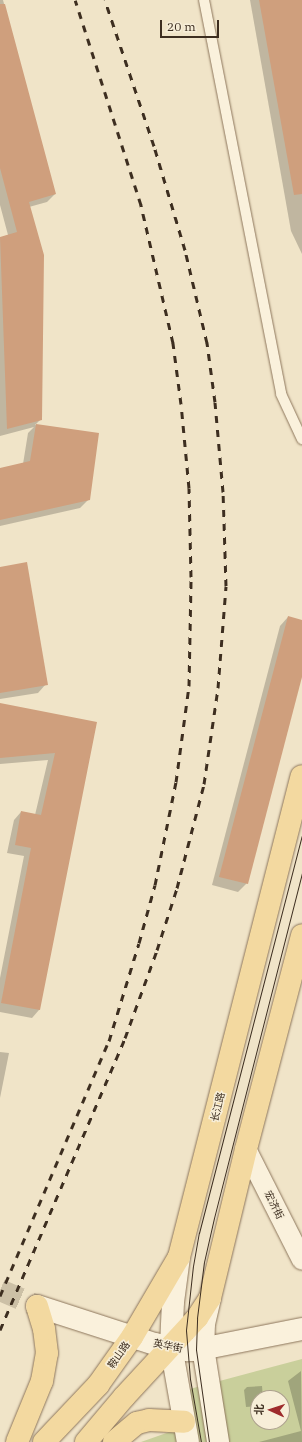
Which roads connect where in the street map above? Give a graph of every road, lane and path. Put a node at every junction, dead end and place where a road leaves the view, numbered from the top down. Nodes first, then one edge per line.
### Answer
1 (204, 0) edge
2 (302, 439) edge
3 (302, 776) edge
4 (302, 935) edge
5 (246, 1149) junction
6 (179, 1257) junction
7 (302, 1260) edge
8 (210, 1298) junction
9 (302, 1329) edge
10 (132, 1337) junction
11 (171, 1346) junction
12 (203, 1348) junction
13 (186, 1432) edge
14 (17, 1442) edge
15 (44, 1442) edge
16 (86, 1442) edge
17 (114, 1442) edge
18 (218, 1442) edge

1 - 2 lane
3 - 6 main road, 长江路
4 - 5 main road
5 - 7 street, 宏济街
5 - 8 main road
6 - 10 main road, 鞍山路
6 - 11 main road, 长江路
8 - 11 main road
8 - 12 main road
9 - 12 main road, 英华街
10 - 11 main road, 英华街
10 - 14 main road, 英华街
10 - 15 main road, 鞍山路
11 - 12 main road, 英华街
11 - 13 main road, 长江路
11 - 16 main road
12 - 18 main road
13 - 17 main road

